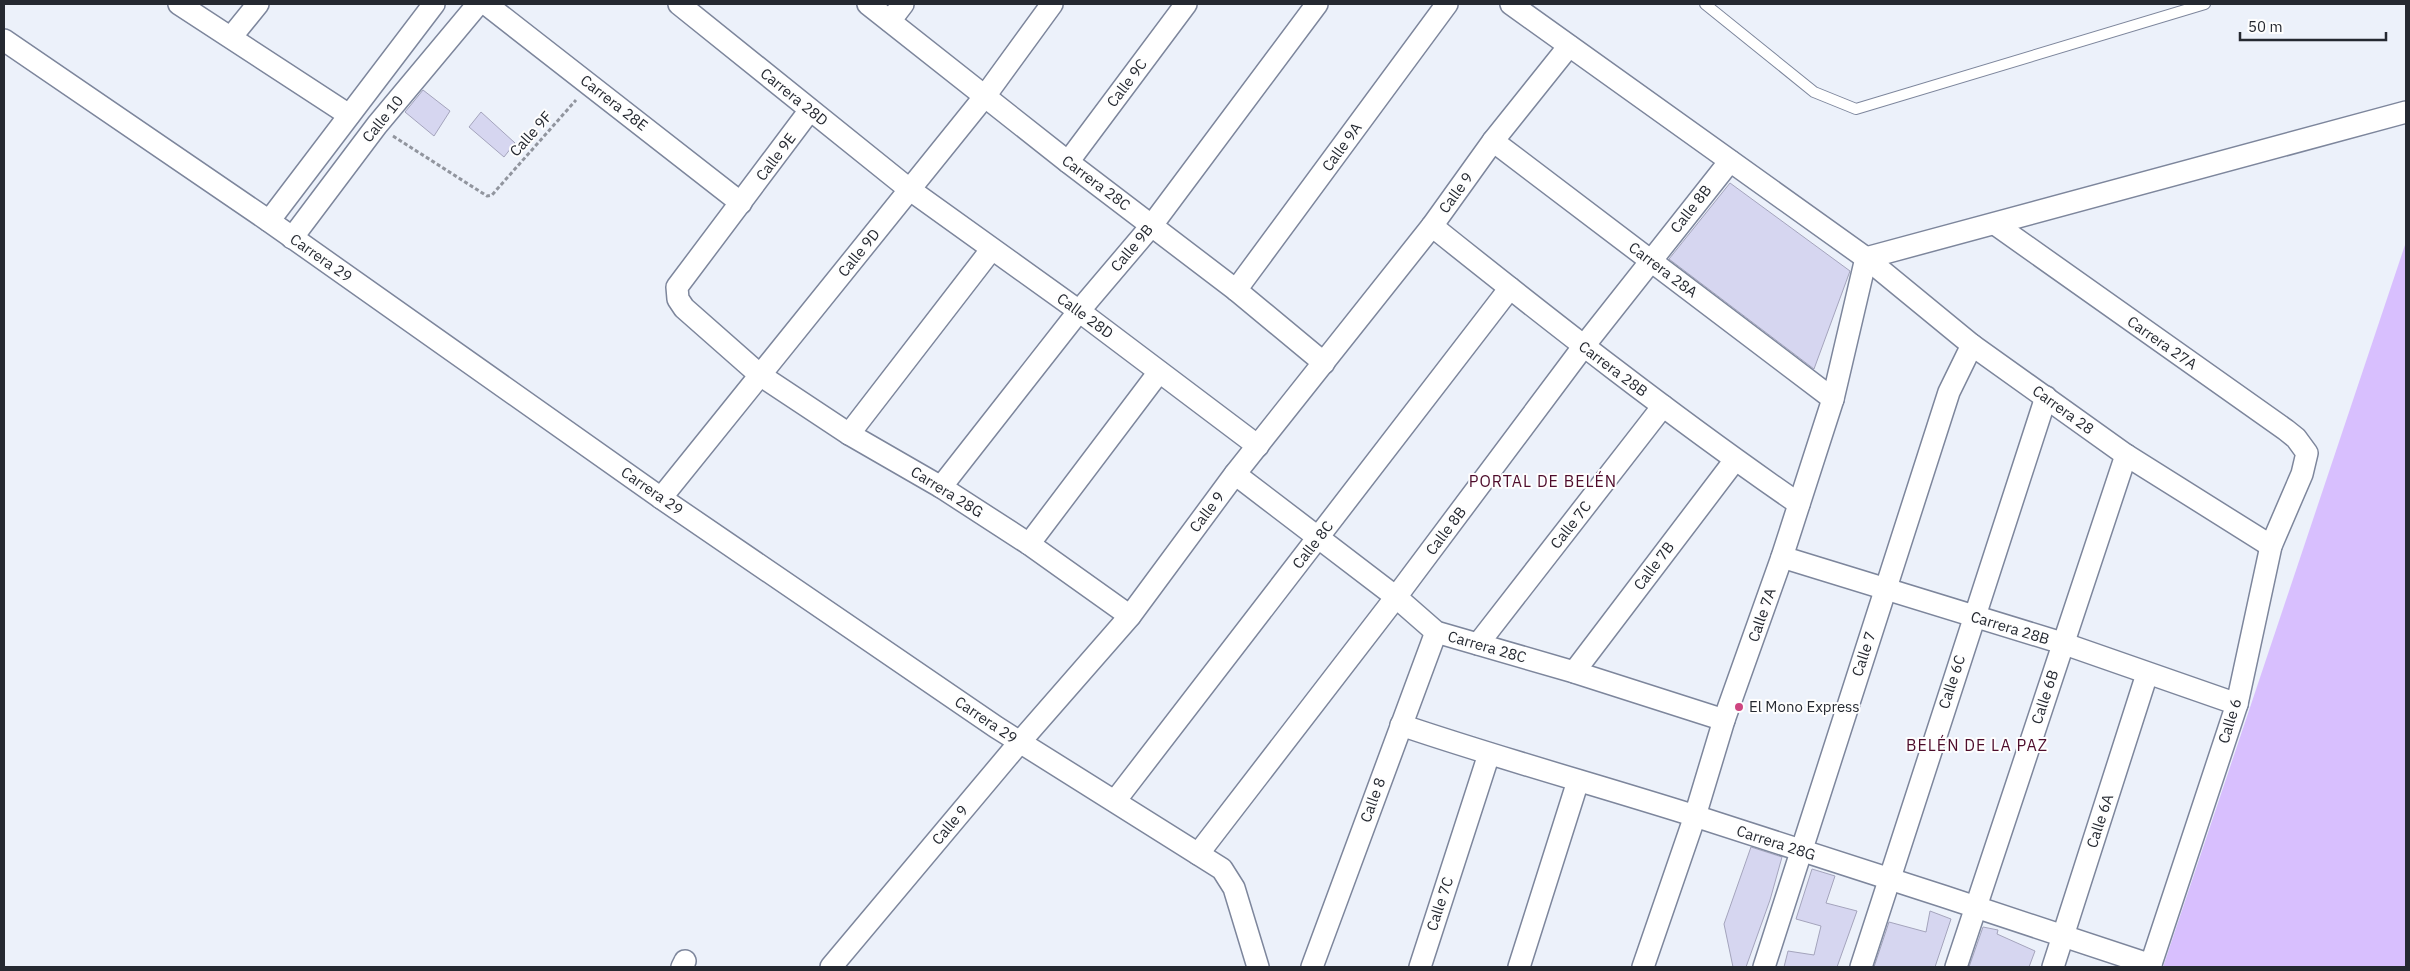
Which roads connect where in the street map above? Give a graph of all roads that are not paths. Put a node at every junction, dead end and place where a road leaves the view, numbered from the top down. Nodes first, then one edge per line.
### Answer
1 (180, 4) edge
2 (258, 4) edge
3 (434, 4) edge
4 (478, 4) edge
5 (486, 4) edge
6 (678, 4) edge
7 (868, 4) edge
8 (903, 4) edge
9 (1052, 4) edge
10 (1186, 4) edge
11 (1317, 4) edge
12 (1447, 4) edge
13 (1512, 4) edge
14 (1705, 4) edge
15 (2205, 4) edge
16 (890, 21) junction
17 (232, 36) junction
18 (4, 40) edge
19 (1570, 46) junction
20 (985, 96) junction
21 (810, 110) junction
22 (2406, 112) edge
23 (349, 115) junction
24 (1493, 141) junction
25 (1730, 161) junction
26 (1068, 162) junction
27 (909, 189) junction
28 (742, 203) junction
29 (269, 221) junction
30 (1995, 224) junction
31 (1152, 225) junction
32 (1432, 226) junction
33 (292, 238) junction
34 (992, 250) junction
35 (1866, 258) junction
36 (1651, 261) junction
37 (1510, 288) junction
38 (1236, 290) junction
39 (1079, 311) junction
40 (1972, 344) junction
41 (1583, 347) junction
42 (1324, 363) junction
43 (1159, 372) junction
44 (760, 375) junction
45 (2046, 397) junction
46 (1833, 399) junction
47 (1663, 406) junction
48 (849, 434) junction
49 (1258, 446) junction
50 (2126, 455) junction
51 (1735, 460) junction
52 (1235, 474) junction
53 (2302, 474) joint
54 (941, 487) junction
55 (661, 498) junction
56 (1799, 504) junction
57 (1318, 539) junction
58 (1029, 544) junction
59 (2271, 546) junction
60 (1782, 557) junction
61 (1886, 588) junction
62 (1396, 597) junction
63 (1130, 616) junction
64 (1973, 617) junction
65 (1436, 632) junction
66 (1478, 644) junction
67 (2062, 644) junction
68 (1574, 672) junction
69 (2147, 674) junction
70 (2237, 704) junction
71 (1724, 720) junction
72 (1401, 725) junction
73 (1020, 743) junction
74 (1489, 754) junction
75 (1578, 781) junction
76 (1115, 801) junction
77 (1695, 816) junction
78 (1801, 851) junction
79 (1198, 854) junction
80 (1890, 878) junction
81 (1975, 908) junction
82 (2063, 936) junction
83 (2150, 966) edge
84 (831, 967) edge
85 (1258, 967) edge
86 (1312, 967) edge
87 (1420, 967) edge
88 (1519, 967) edge
89 (1643, 967) edge
90 (1764, 967) edge
91 (1860, 967) edge
92 (1956, 967) edge
93 (2053, 967) edge

1 - 17 street
2 - 17 street
3 - 23 street, Calle 10
4 - 33 street, Calle 10
5 - 28 street, Carrera 28E
6 - 21 street, Carrera 28D
7 - 16 street, Carrera 28C
8 - 16 street
9 - 20 street, Calle 9D
10 - 26 street, Calle 9C
11 - 31 street, Calle 9B
12 - 38 street, Calle 9A
13 - 19 street, Carrera 28
14 - 15 lane
16 - 20 street, Carrera 28C
17 - 23 street
18 - 29 street, Carrera 29
19 - 24 street, Calle 9
19 - 25 street, Carrera 28
20 - 26 street, Carrera 28C
20 - 27 street, Calle 9D
21 - 27 street, Carrera 28D
21 - 28 street, Calle 9E
22 - 30 street
23 - 29 street, Calle 10
24 - 32 street, Calle 9
24 - 36 street, Carrera 28A
25 - 35 street, Carrera 28
25 - 36 street, Calle 8B
26 - 31 street, Carrera 28C
27 - 34 street, Calle 28D
27 - 44 street, Calle 9D
28 - 44 street, Calle 9E
29 - 33 street, Carrera 29
30 - 35 street
30 - 53 street, Carrera 27A
31 - 38 street, Carrera 28C
31 - 39 street, Calle 9B
32 - 37 street, Carrera 28B
32 - 42 street, Calle 9
33 - 55 street, Carrera 29
34 - 39 street, Calle 28D
34 - 48 street
35 - 40 street, Carrera 28
35 - 46 street, Calle 7A
36 - 41 street, Calle 8B
36 - 46 street, Carrera 28A
37 - 41 street, Carrera 28B
37 - 57 street, Calle 8C
38 - 42 street, Carrera 28C
39 - 43 street, Calle 28D
39 - 54 street, Calle 9B
40 - 45 street, Carrera 28
40 - 61 street, Calle 7
41 - 47 street, Carrera 28B
41 - 62 street, Calle 8B
42 - 49 street, Calle 9
43 - 49 street, Calle 28D
43 - 58 street
44 - 48 street, Carrera 28G
44 - 55 street, Calle 9D
45 - 50 street, Carrera 28
45 - 64 street, Calle 6C
46 - 56 street, Calle 7A
47 - 51 street, Carrera 28B
47 - 66 street, Calle 7C
48 - 54 street, Carrera 28G
49 - 52 street, Calle 9
50 - 59 street, Carrera 28
50 - 67 street, Calle 6B
51 - 56 street, Carrera 28B
51 - 68 street, Calle 7B
52 - 57 street, Carrera 28C
52 - 63 street, Calle 9
53 - 59 street, Calle 6
54 - 58 street, Carrera 28G
55 - 73 street, Carrera 29
56 - 60 street, Calle 7A
57 - 62 street, Carrera 28C
57 - 76 street, Calle 8C
58 - 63 street, Carrera 28G
59 - 70 street, Calle 6
60 - 61 street, Carrera 28B
60 - 71 street, Calle 7A
61 - 64 street, Carrera 28B
61 - 78 street, Calle 7
62 - 65 street, Carrera 28C
62 - 79 street, Calle 8B
63 - 73 street, Calle 9
64 - 67 street, Carrera 28B
64 - 80 street, Calle 6C
65 - 66 street, Carrera 28C
65 - 72 street, Calle 8
66 - 68 street, Carrera 28C
67 - 69 street, Carrera 28B
67 - 81 street, Calle 6B
68 - 71 street, Carrera 28C
69 - 70 street, Carrera 28B
69 - 82 street, Calle 6A
70 - 83 street, Calle 6
71 - 77 street, Calle 7A
72 - 74 street, Carrera 28G
72 - 86 street, Calle 8
73 - 76 street, Carrera 29
73 - 84 street, Calle 9
74 - 75 street, Carrera 28G
74 - 87 street, Calle 7C
75 - 77 street, Carrera 28G
75 - 88 street
76 - 79 street, Carrera 29
77 - 78 street, Carrera 28G
77 - 89 street, Calle 7A
78 - 80 street, Carrera 28G
78 - 90 street, Calle 7
79 - 85 street, Carrera 29
80 - 81 street, Carrera 28G
80 - 91 street, Calle 6C
81 - 82 street, Carrera 28G
81 - 92 street, Calle 6B
82 - 83 street, Carrera 28G
82 - 93 street, Calle 6A

